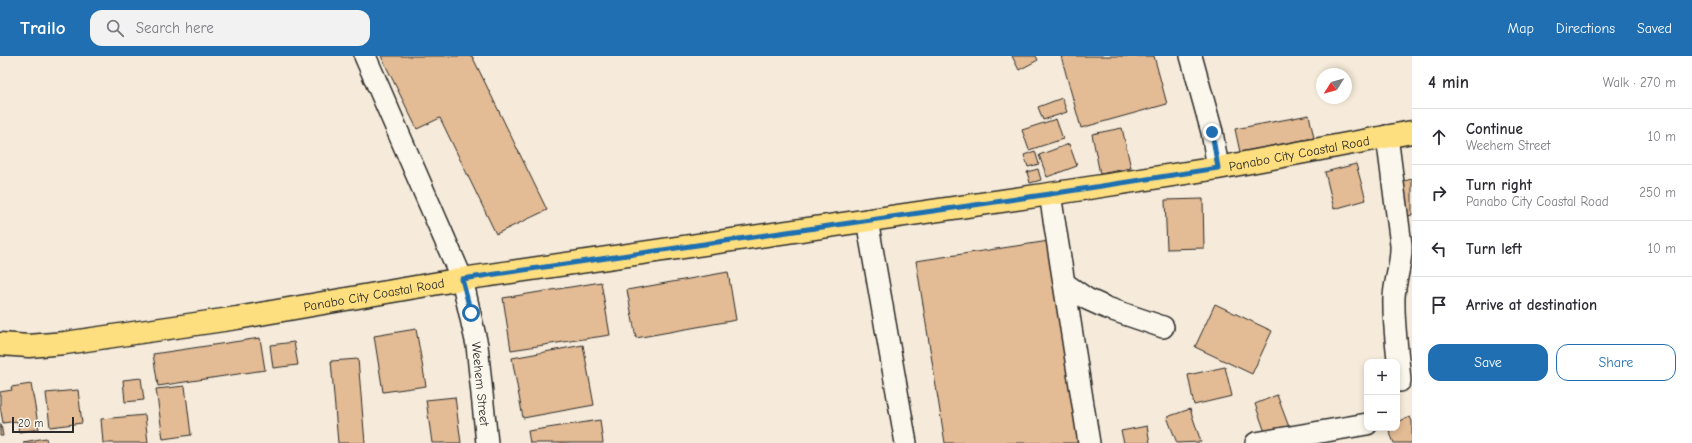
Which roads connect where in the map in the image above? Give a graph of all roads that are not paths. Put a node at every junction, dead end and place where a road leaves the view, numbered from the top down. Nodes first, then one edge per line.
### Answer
1 (365, 56) edge
2 (1191, 56) edge
3 (1412, 132) edge
4 (1387, 136) junction
5 (1218, 168) junction
6 (1050, 194) junction
7 (867, 220) junction
8 (1406, 265) edge
9 (462, 279) junction
10 (1064, 283) junction
11 (1163, 327) dead end
12 (0, 344) edge
13 (1398, 359) edge
14 (1364, 425) edge
15 (487, 443) edge
16 (906, 443) edge
17 (1089, 443) edge
18 (1256, 443) edge

1 - 9 street, Weehem Street
2 - 5 street
3 - 4 main road, Panabo City Coastal Road
4 - 5 main road, Panabo City Coastal Road
4 - 8 street
5 - 6 main road, Panabo City Coastal Road
6 - 7 main road, Panabo City Coastal Road
6 - 10 street
7 - 9 main road, Panabo City Coastal Road
7 - 16 street
8 - 13 street
9 - 12 main road, Panabo City Coastal Road
9 - 15 street, Weehem Street
10 - 11 street
10 - 17 street
14 - 18 street

